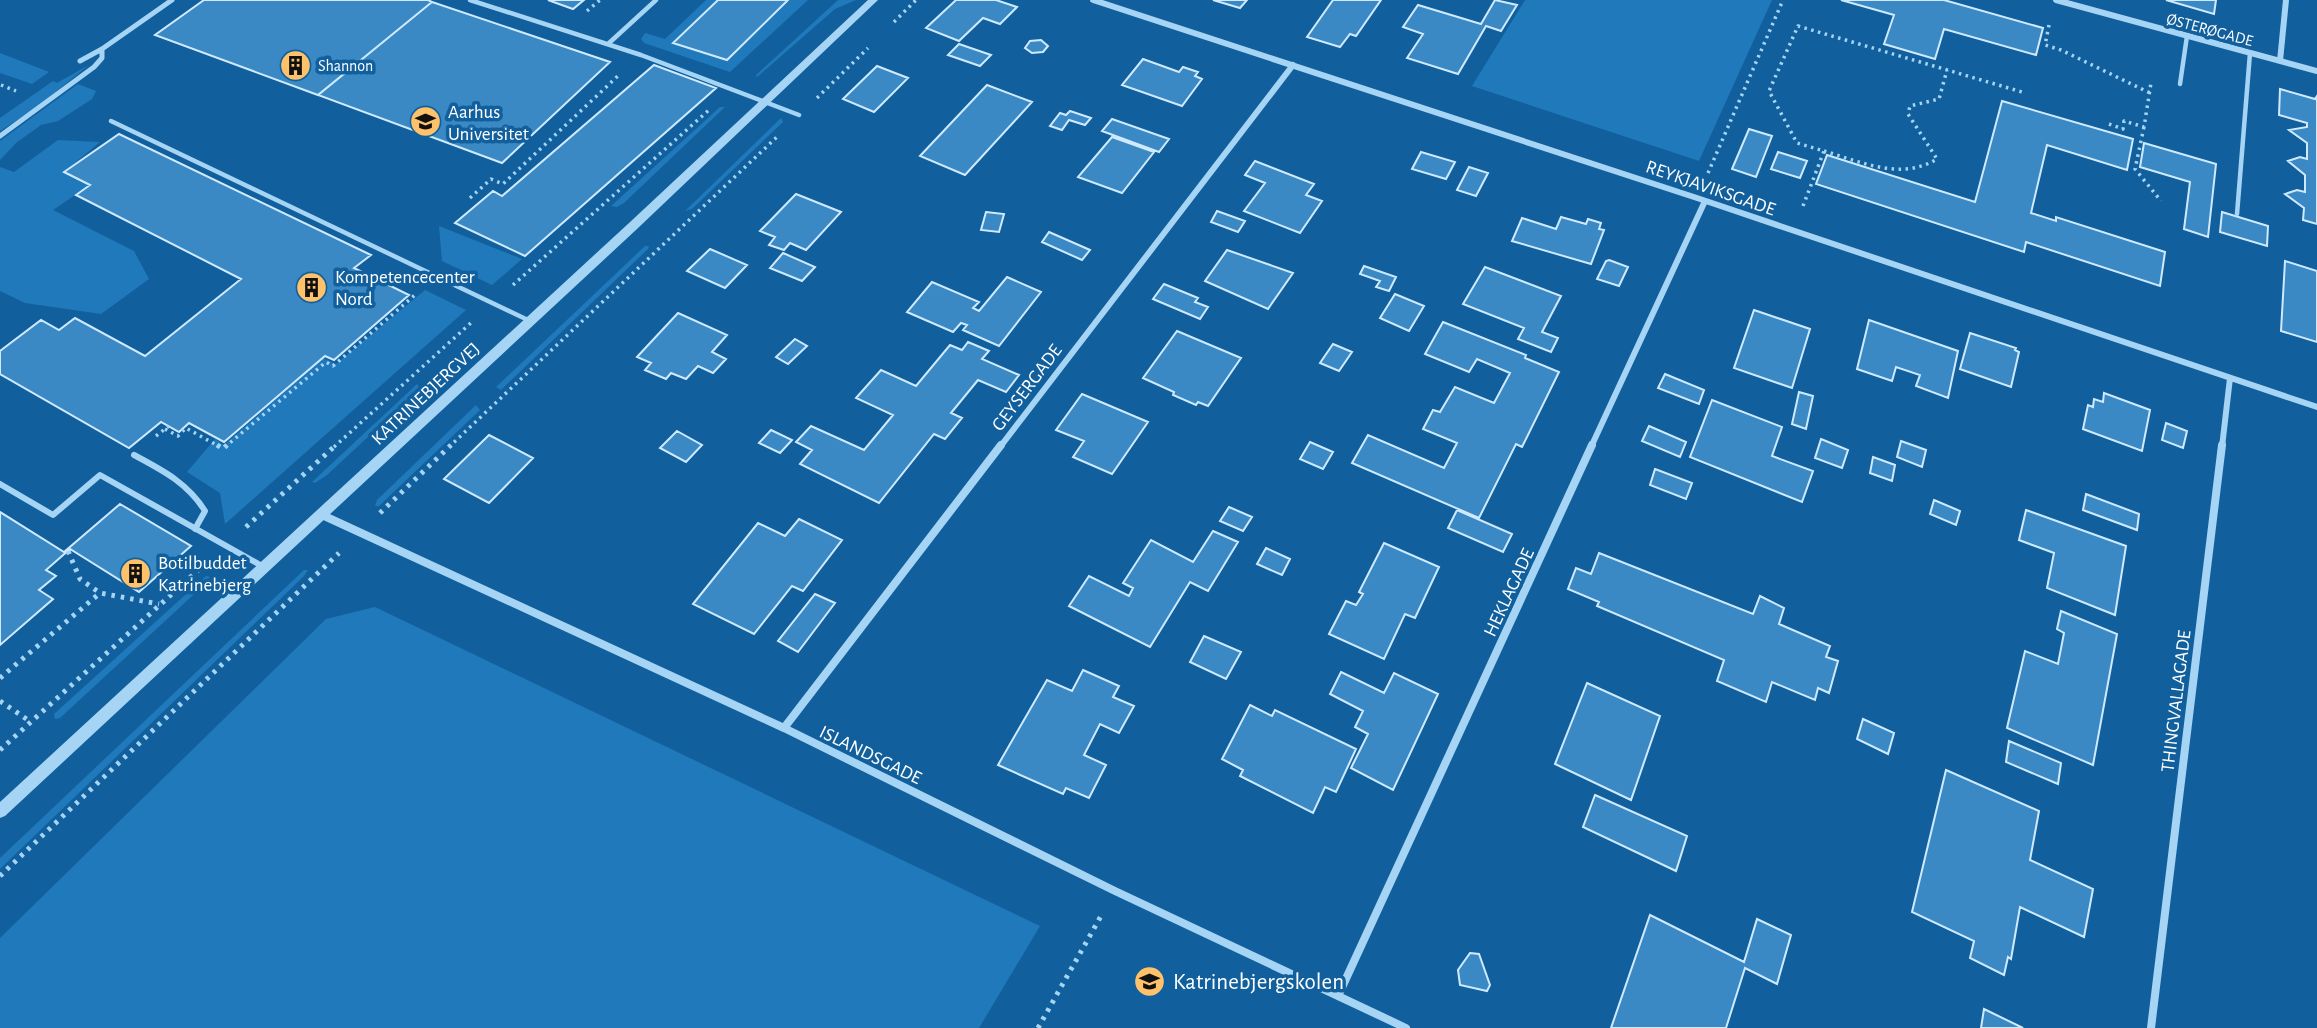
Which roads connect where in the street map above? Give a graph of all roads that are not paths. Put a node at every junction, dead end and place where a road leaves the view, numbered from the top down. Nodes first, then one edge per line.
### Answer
1 (172, 0) edge
2 (470, 0) edge
3 (656, 0) edge
4 (873, 0) edge
5 (1093, 0) edge
6 (2056, 0) edge
7 (2286, 0) edge
8 (2187, 36) junction
9 (608, 44) junction
10 (103, 49) junction
11 (2250, 53) junction
12 (79, 61) dead end
13 (2280, 61) junction
14 (1293, 65) junction
15 (2317, 71) edge
16 (2180, 84) road end
17 (764, 101) junction
18 (799, 115) road end
19 (111, 121) dead end
20 (0, 136) edge
21 (1701, 200) junction
22 (2236, 214) dead end
23 (530, 321) junction
24 (2230, 379) junction
25 (2317, 407) edge
26 (134, 455) dead end
27 (0, 484) edge
28 (320, 513) junction
29 (195, 529) junction
30 (263, 567) junction
31 (784, 728) junction
32 (0, 811) edge
33 (1338, 996) junction
34 (1406, 1028) edge
35 (2151, 1028) edge

1 - 10 street
2 - 9 lane
3 - 9 lane
4 - 17 street, KATRINEBJERGVEJ
5 - 14 street, REYKJAVIKSGADE
6 - 8 street, ØSTERØGADE
7 - 13 street
8 - 11 street, ØSTERØGADE
8 - 16 lane
9 - 17 lane
10 - 12 street
10 - 20 street
11 - 13 street, ØSTERØGADE
11 - 22 lane
13 - 15 street, ØSTERØGADE
14 - 21 street, REYKJAVIKSGADE
14 - 31 street, GEYSERGADE
17 - 18 lane
17 - 23 street, KATRINEBJERGVEJ
19 - 23 lane
21 - 24 street, REYKJAVIKSGADE
21 - 33 street, HEKLAGADE
23 - 28 street, KATRINEBJERGVEJ
24 - 25 street, REYKJAVIKSGADE
24 - 35 street, THINGVALLAGADE
26 - 29 lane
27 - 29 lane
28 - 30 street, KATRINEBJERGVEJ
28 - 31 street, ISLANDSGADE
29 - 30 lane
30 - 32 street, KATRINEBJERGVEJ
31 - 33 street, ISLANDSGADE
33 - 34 street, ISLANDSGADE

